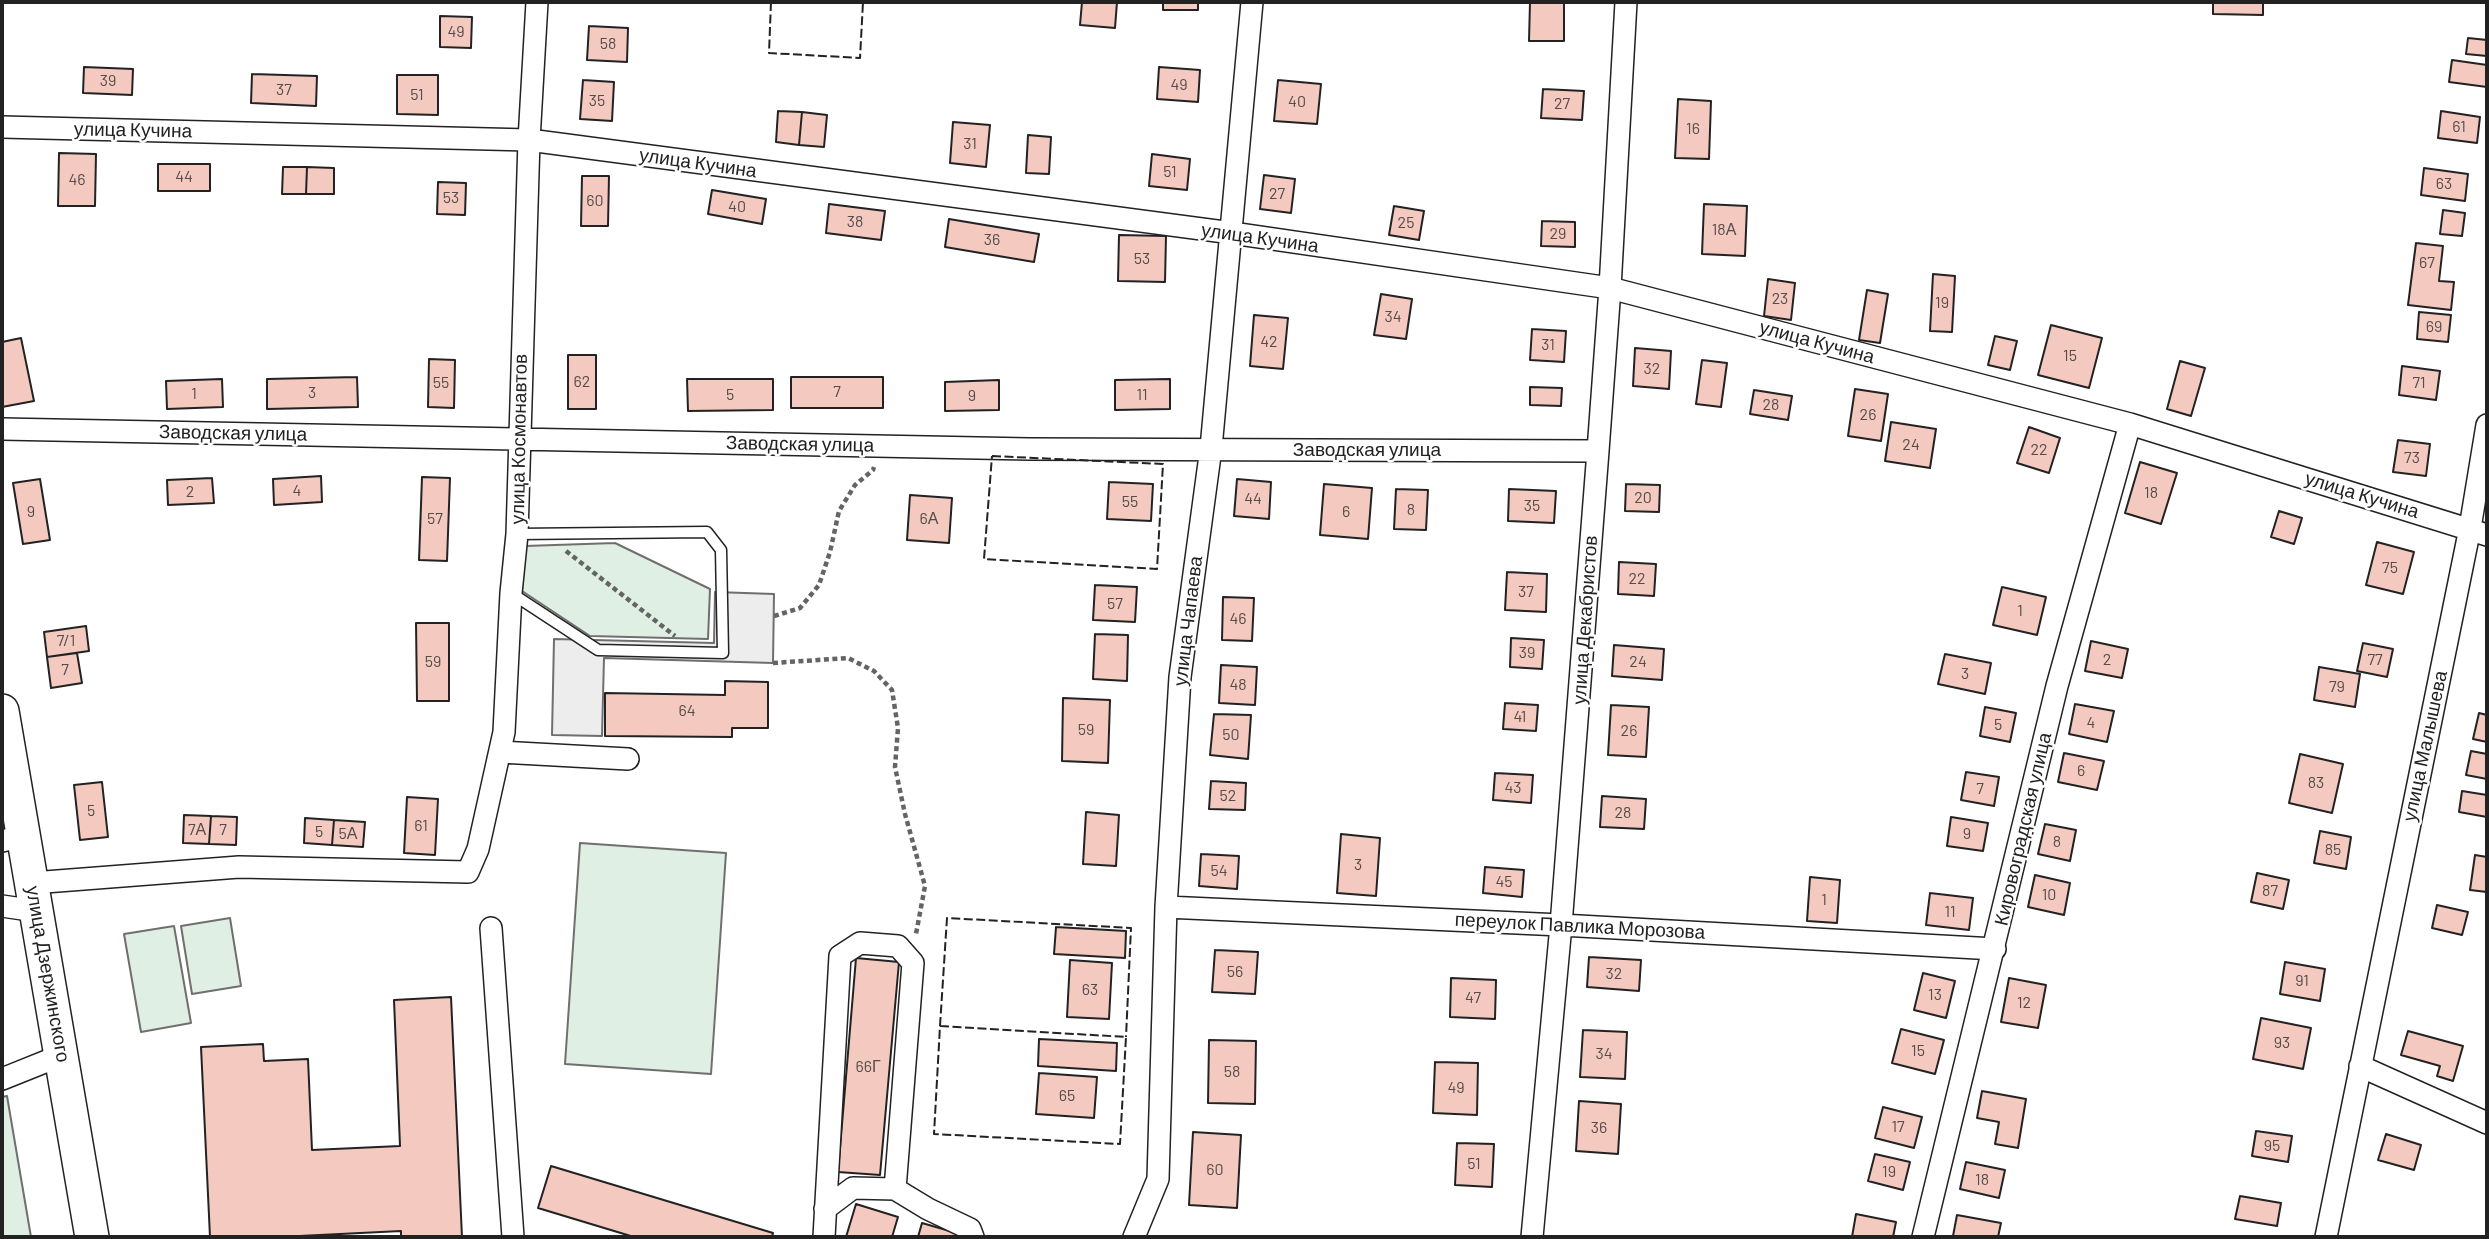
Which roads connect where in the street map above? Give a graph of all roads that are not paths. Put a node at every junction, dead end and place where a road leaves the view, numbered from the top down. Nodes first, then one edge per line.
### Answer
1 (537, 2) edge
2 (1252, 2) edge
3 (1626, 2) edge
4 (2, 127) edge
5 (529, 140) junction
6 (1232, 233) junction
7 (1610, 288) junction
8 (2130, 424) junction
9 (2487, 425) edge
10 (2, 429) edge
11 (518, 438) junction
12 (1211, 448) junction
13 (1598, 451) junction
14 (2479, 532) edge
15 (517, 534) junction
16 (511, 593) junction
17 (2, 711) edge
18 (5, 750) edge
19 (500, 752) junction
20 (628, 759) dead end
21 (12, 838) edge
22 (34, 897) junction
23 (2, 906) edge
24 (1166, 907) junction
25 (1561, 925) junction
26 (491, 928) dead end
27 (1995, 949) junction
28 (62, 1055) junction
29 (2360, 1066) junction
30 (2, 1079) edge
31 (2487, 1123) edge
32 (895, 1189) junction
33 (825, 1209) junction
34 (93, 1237) edge
35 (513, 1237) edge
36 (824, 1237) edge
37 (973, 1237) edge
38 (1134, 1237) edge
39 (1532, 1237) edge
40 (1923, 1237) edge
41 (2326, 1237) edge

1 - 5 street, улица Космонавтов
2 - 6 street, улица Чапаева
3 - 7 street, улица Декабристов
4 - 5 street, улица Кучина
5 - 6 street, улица Кучина
5 - 11 street, улица Космонавтов
6 - 7 street, улица Кучина
6 - 12 street, улица Чапаева
7 - 8 street, улица Кучина
7 - 13 street, улица Декабристов
8 - 14 street, улица Кучина
8 - 27 street, Кировоградская улица
9 - 14 street, улица Малышева
10 - 11 street, Заводская улица
11 - 12 street, Заводская улица
11 - 15 street, улица Космонавтов
12 - 13 street, Заводская улица
12 - 24 street, улица Чапаева
13 - 25 street, улица Декабристов
14 - 29 street, улица Малышева
15 - 16 street, улица Космонавтов
15 - 16 lane
16 - 19 street, улица Космонавтов
17 - 18 main road, улица Дзержинского
18 - 21 main road, улица Дзержинского
19 - 20 street
19 - 22 street, улица Космонавтов
21 - 22 main road, улица Дзержинского
22 - 23 street
22 - 28 main road, улица Дзержинского
24 - 25 street, переулок Павлика Морозова
24 - 38 street, улица Чапаева
25 - 27 street, переулок Павлика Морозова
25 - 39 street, улица Декабристов
26 - 35 street
27 - 40 street, Кировоградская улица
28 - 30 street
28 - 34 main road, улица Дзержинского
29 - 31 street
29 - 41 street, улица Малышева
32 - 33 street
32 - 33 street
32 - 37 street
33 - 36 street

